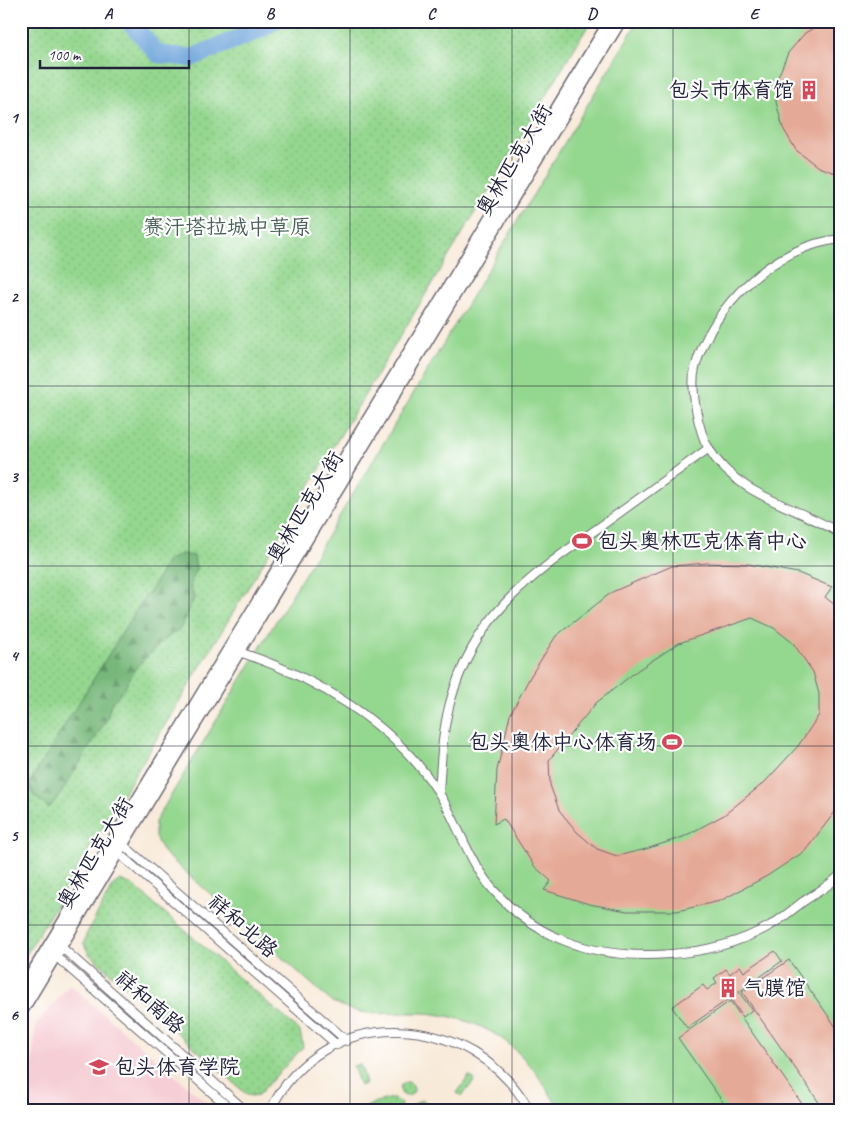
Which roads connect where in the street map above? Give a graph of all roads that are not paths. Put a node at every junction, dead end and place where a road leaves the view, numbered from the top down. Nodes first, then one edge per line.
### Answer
1 (610, 21) edge
2 (620, 21) edge
3 (841, 239) edge
4 (709, 448) junction
5 (841, 534) edge
6 (239, 652) junction
7 (439, 794) junction
8 (117, 845) junction
9 (841, 874) edge
10 (54, 948) junction
11 (21, 992) edge
12 (21, 1012) edge
13 (347, 1041) junction
14 (337, 1045) junction
15 (232, 1111) edge
16 (246, 1111) edge
17 (270, 1111) edge
18 (530, 1111) edge

1 - 8 main road, 奥林匹克大街
2 - 6 main road, 奥林匹克大街
3 - 4 street
4 - 5 street
4 - 7 street
6 - 7 street
6 - 8 main road, 奥林匹克大街
7 - 9 street
8 - 10 main road, 奥林匹克大街
8 - 13 street, 祥和北路
8 - 14 street, 祥和北路
10 - 11 main road, 奥林匹克大街
10 - 12 main road, 奥林匹克大街
10 - 15 street, 祥和南路
10 - 16 street, 祥和南路
13 - 14 street
13 - 18 street
14 - 17 street

